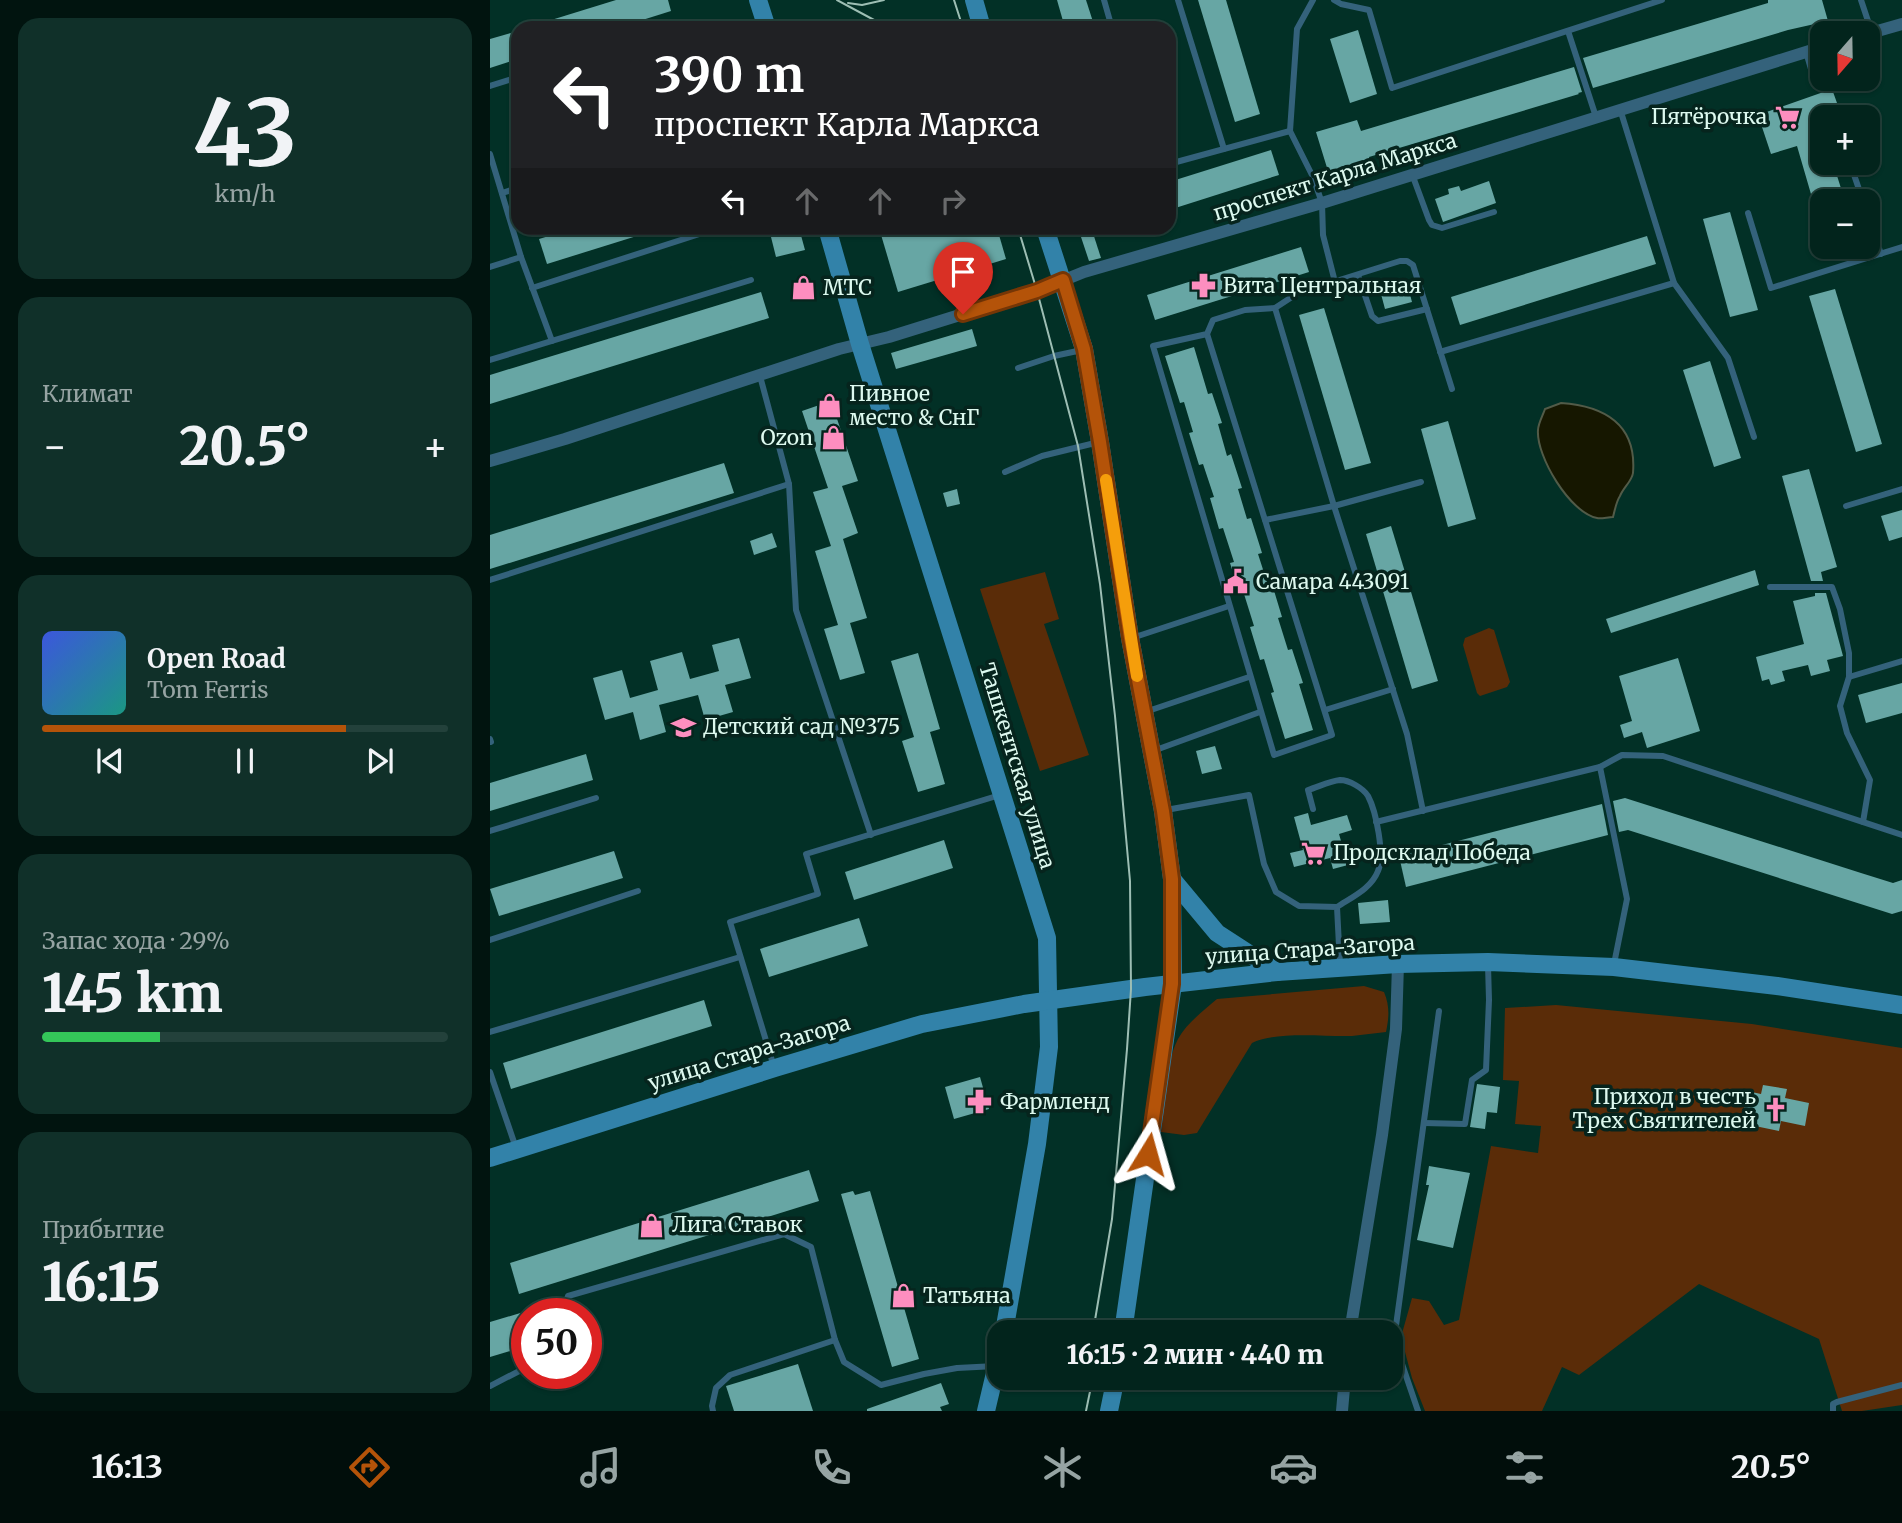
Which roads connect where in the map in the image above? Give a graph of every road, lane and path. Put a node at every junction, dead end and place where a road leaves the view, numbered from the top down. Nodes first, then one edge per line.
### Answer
1 (758, 0) edge
2 (974, 0) edge
3 (1104, 0) edge
4 (1178, 0) edge
5 (1313, 0) edge
6 (1334, 0) edge
7 (1662, 0) edge
8 (1861, 0) edge
9 (765, 21) edge
10 (980, 21) edge
11 (1110, 21) edge
12 (1867, 21) edge
13 (1902, 24) edge
14 (1568, 31) junction
15 (1880, 31) edge
16 (1810, 51) edge
17 (1806, 52) junction
18 (1810, 66) edge
19 (511, 79) edge
20 (490, 86) edge
21 (1620, 109) junction
22 (1596, 117) junction
23 (1290, 131) junction
24 (1224, 149) junction
25 (490, 154) edge
26 (1176, 162) edge
27 (1412, 174) junction
28 (511, 190) edge
29 (502, 193) junction
30 (1322, 202) junction
31 (1494, 212) dead end
32 (1748, 213) dead end
33 (511, 223) edge
34 (514, 235) edge
35 (696, 235) edge
36 (829, 235) edge
37 (1047, 235) edge
38 (1902, 247) edge
39 (1880, 251) edge
40 (1881, 254) junction
41 (521, 257) junction
42 (490, 267) edge
43 (1358, 275) junction
44 (751, 280) dead end
45 (1063, 280) junction
46 (1335, 282) junction
47 (1674, 283) junction
48 (532, 288) junction
49 (1275, 308) junction
50 (1427, 309) junction
51 (1207, 334) junction
52 (552, 341) junction
53 (860, 344) junction
54 (1084, 349) junction
55 (1440, 352) junction
56 (490, 360) edge
57 (1018, 368) dead end
58 (760, 376) junction
59 (1452, 389) dead end
60 (1754, 438) dead end
61 (1100, 442) junction
62 (490, 461) edge
63 (1004, 472) dead end
64 (1421, 482) dead end
65 (789, 484) junction
66 (1902, 489) edge
67 (1334, 506) junction
68 (1846, 506) dead end
69 (1265, 520) junction
70 (490, 580) edge
71 (1770, 587) dead end
72 (1229, 606) junction
73 (1130, 638) junction
74 (1902, 661) edge
75 (1249, 677) junction
76 (1849, 677) junction
77 (1393, 689) junction
78 (1325, 710) junction
79 (1260, 712) junction
80 (1144, 713) junction
81 (1151, 752) junction
82 (1600, 767) junction
83 (1002, 794) junction
84 (596, 797) dead end
85 (1312, 809) dead end
86 (1163, 811) junction
87 (1423, 811) junction
88 (1376, 822) junction
89 (1863, 822) junction
90 (490, 831) edge
91 (871, 835) junction
92 (1902, 835) edge
93 (1172, 879) junction
94 (638, 891) dead end
95 (1337, 907) junction
96 (490, 940) edge
97 (740, 957) junction
98 (1488, 962) junction
99 (1398, 964) junction
100 (1340, 967) junction
101 (1614, 967) junction
102 (1277, 972) junction
103 (1172, 984) junction
104 (1047, 1002) junction
105 (1902, 1005) edge
106 (1439, 1011) dead end
107 (490, 1032) edge
108 (775, 1068) junction
109 (490, 1072) edge
110 (1424, 1123) junction
111 (516, 1150) junction
112 (490, 1158) edge
113 (567, 1298) edge
114 (1006, 1320) edge
115 (1125, 1320) edge
116 (1352, 1320) edge
117 (835, 1340) junction
118 (987, 1362) edge
119 (511, 1375) edge
120 (1902, 1385) edge
121 (490, 1386) edge
122 (991, 1390) edge
123 (1113, 1390) edge
124 (1344, 1390) edge
125 (713, 1411) edge
126 (986, 1411) edge
127 (1109, 1411) edge
128 (1342, 1411) edge
129 (1418, 1411) edge
130 (1833, 1411) edge

1 - 9 main road
2 - 10 main road
3 - 11 lane
4 - 24 lane
5 - 23 lane
6 - 14 lane
7 - 14 lane
8 - 12 lane
13 - 15 street
14 - 22 lane
16 - 17 street, проспект Карла Маркса
17 - 18 lane
17 - 21 street, проспект Карла Маркса
19 - 20 lane
21 - 22 street, проспект Карла Маркса
21 - 47 lane
22 - 27 street, проспект Карла Маркса
23 - 24 lane
23 - 30 lane
24 - 26 lane
25 - 29 lane
27 - 30 street, проспект Карла Маркса
27 - 31 lane
28 - 29 lane
29 - 33 lane
30 - 45 street, проспект Карла Маркса
30 - 46 lane
32 - 40 lane
34 - 41 lane
35 - 48 lane
36 - 53 main road, Ташкентская улица
37 - 45 main road
38 - 40 lane
39 - 40 lane
41 - 42 lane
41 - 48 lane
43 - 46 lane
43 - 50 lane
43 - 50 lane
44 - 52 lane
45 - 53 street, проспект Карла Маркса
45 - 54 main road
46 - 49 lane
47 - 55 lane
47 - 60 lane
48 - 52 lane
49 - 51 lane
49 - 67 lane
50 - 55 lane
51 - 69 lane
51 - 72 lane
52 - 56 lane
53 - 58 street, проспект Карла Маркса
53 - 83 main road, Ташкентская улица
54 - 57 lane
54 - 61 main road
55 - 59 lane
58 - 62 street, проспект Карла Маркса
58 - 65 lane
61 - 63 lane
61 - 73 main road
64 - 67 lane
65 - 70 lane
65 - 91 lane
66 - 68 lane
67 - 69 lane
67 - 77 lane
69 - 78 lane
71 - 76 lane
72 - 73 lane
72 - 75 lane
73 - 80 main road
74 - 76 lane
75 - 79 lane
75 - 80 lane
76 - 89 lane
77 - 78 lane
77 - 87 lane
78 - 79 lane
79 - 81 lane
80 - 81 main road
81 - 86 main road
82 - 87 lane
82 - 89 lane
82 - 101 lane
83 - 91 lane
83 - 104 main road, Ташкентская улица
84 - 90 lane
85 - 88 lane
86 - 93 main road
86 - 95 lane
87 - 88 lane
88 - 95 lane
89 - 92 lane
91 - 97 lane
93 - 102 main road
93 - 103 main road
94 - 96 lane
95 - 100 lane
97 - 107 lane
97 - 108 lane
98 - 99 main road, улица Стара-Загора
98 - 101 main road, улица Стара-Загора
98 - 110 lane
99 - 100 main road, улица Стара-Загора
99 - 116 street
100 - 102 main road, улица Стара-Загора
101 - 105 main road, улица Стара-Загора
102 - 103 main road, улица Стара-Загора
103 - 104 main road, улица Стара-Загора
103 - 115 main road
104 - 108 main road, улица Стара-Загора
104 - 114 main road, Ташкентская улица
106 - 110 lane
108 - 111 main road, улица Стара-Загора
109 - 111 lane
110 - 129 lane
111 - 112 main road, улица Стара-Загора
113 - 117 lane
117 - 118 lane
117 - 125 lane
119 - 121 lane
120 - 130 lane
122 - 126 main road
123 - 127 main road
124 - 128 street

